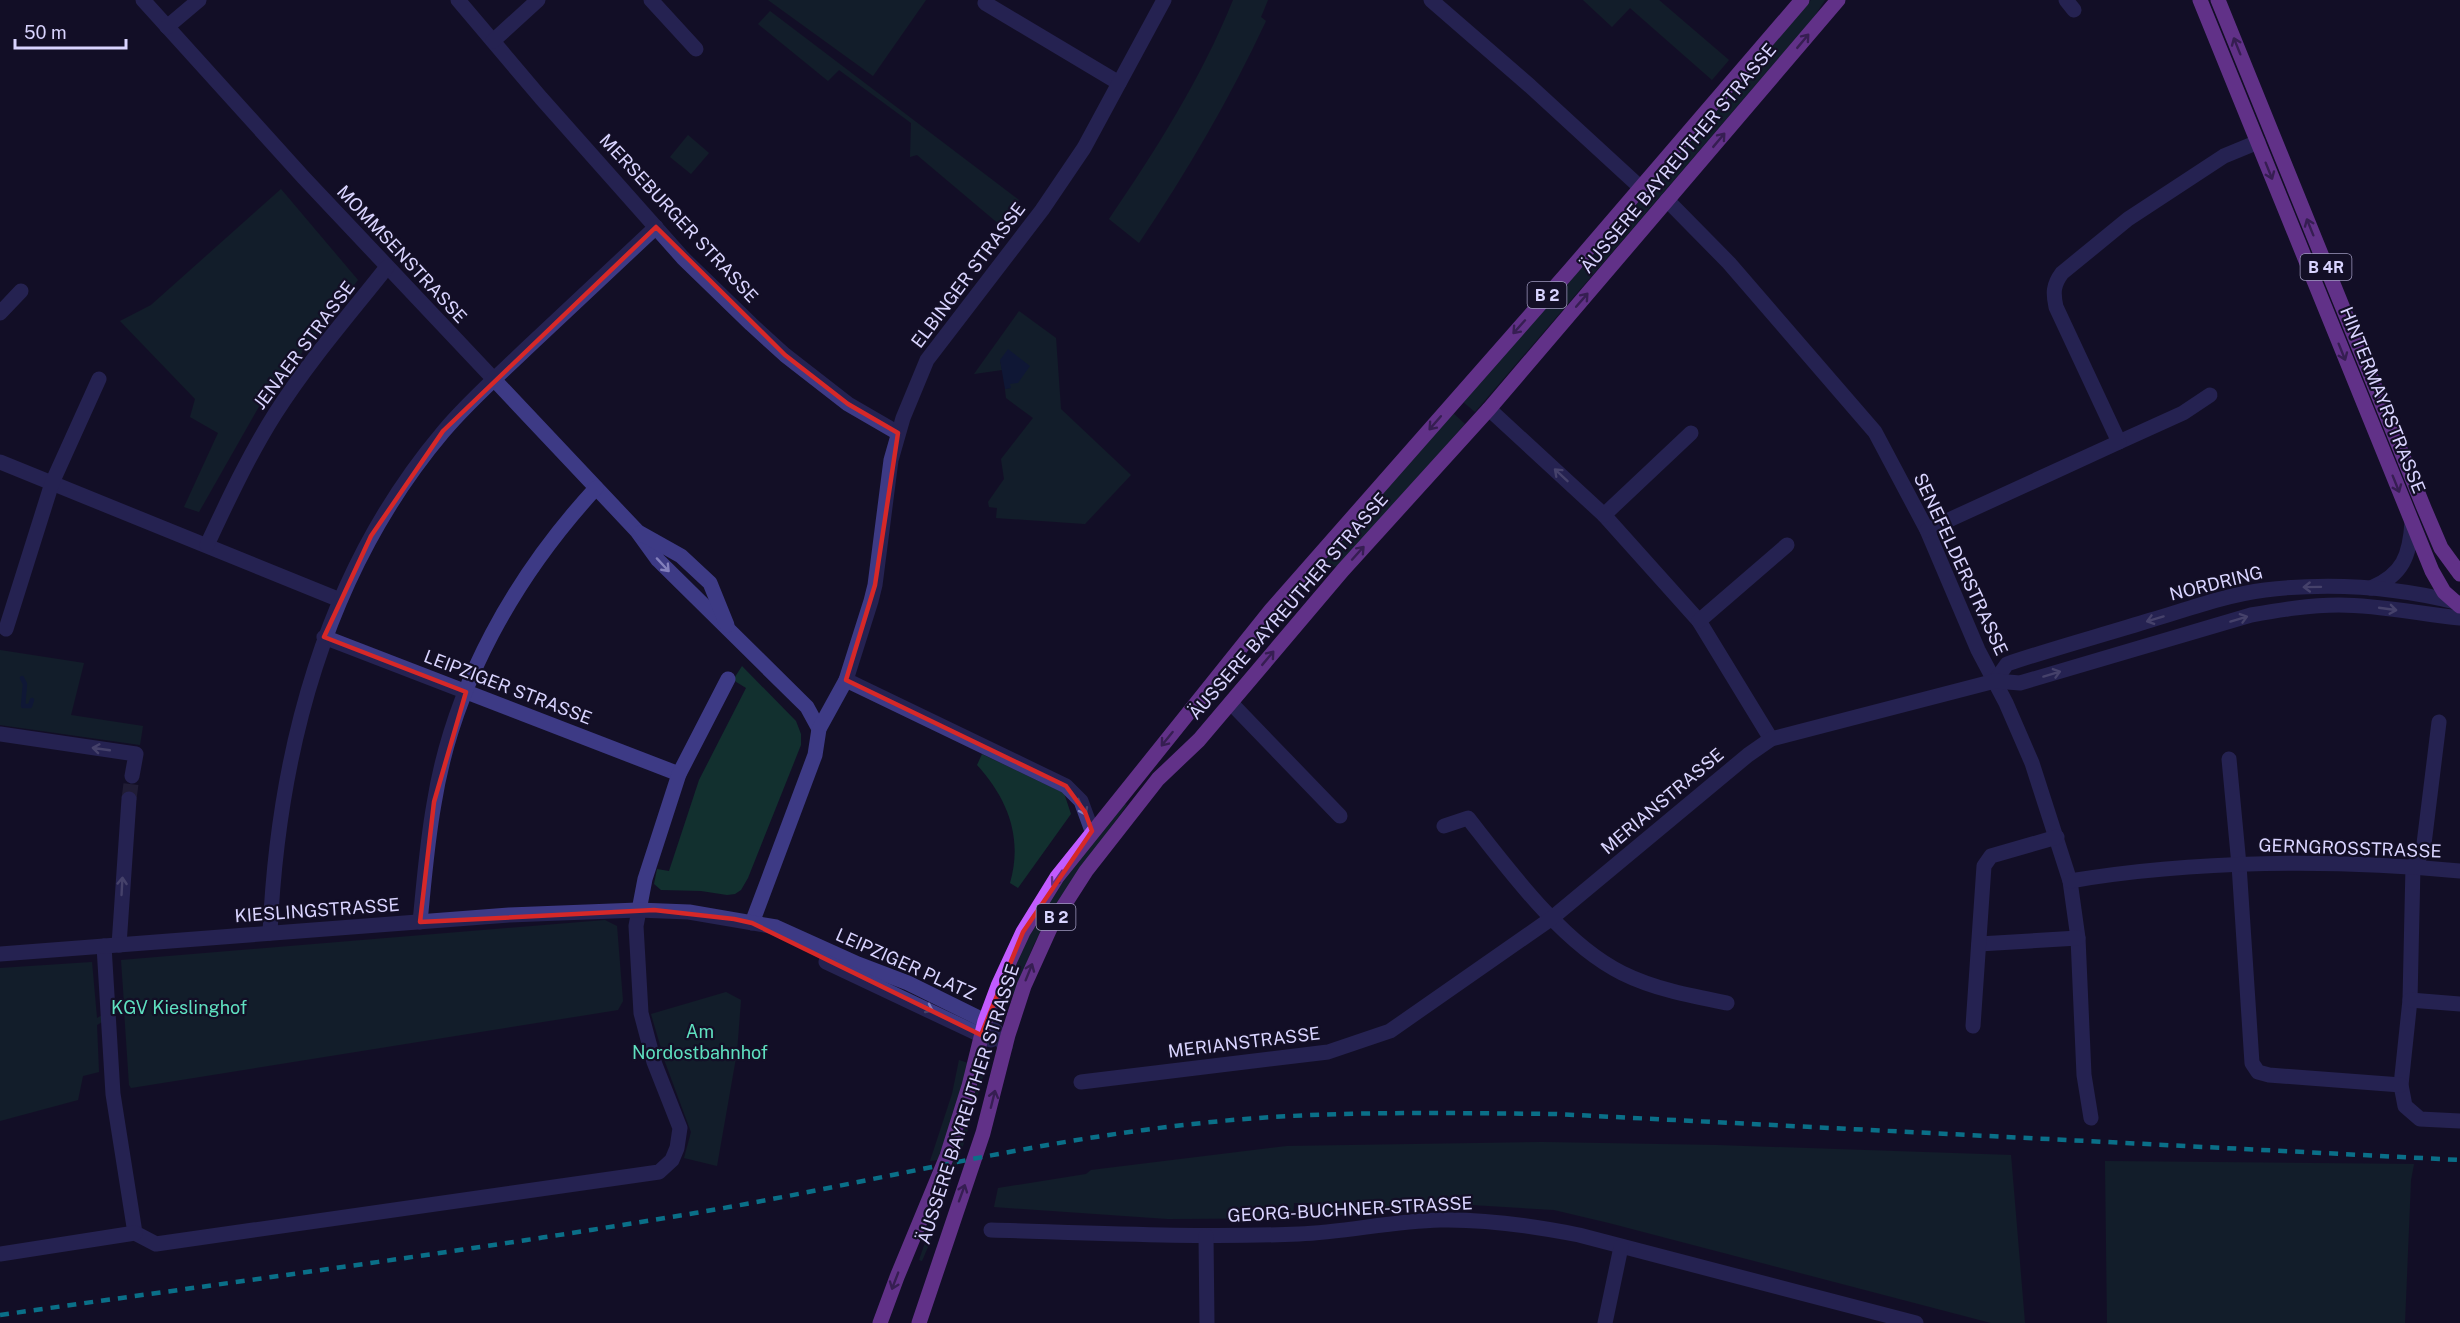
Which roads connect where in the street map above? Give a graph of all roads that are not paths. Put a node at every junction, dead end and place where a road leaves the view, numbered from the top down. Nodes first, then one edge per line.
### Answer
1 (143, 0) edge
2 (199, 0) edge
3 (458, 0) edge
4 (538, 0) edge
5 (651, 0) edge
6 (1164, 0) edge
7 (1431, 0) edge
8 (1802, 0) edge
9 (1838, 0) edge
10 (2200, 0) edge
11 (2218, 0) edge
12 (985, 3) dead end
13 (167, 27) junction
14 (494, 41) junction
15 (696, 49) dead end
16 (1119, 83) junction
17 (2258, 142) junction
18 (1641, 188) junction
19 (1667, 200) junction
20 (656, 227) junction
21 (387, 267) junction
22 (21, 291) dead end
23 (0, 312) edge
24 (99, 379) dead end
25 (493, 380) junction
26 (2210, 395) dead end
27 (1489, 409) junction
28 (1691, 432) dead end
29 (898, 433) junction
30 (2118, 442) junction
31 (0, 462) edge
32 (52, 483) junction
33 (596, 488) junction
34 (1604, 515) junction
35 (2412, 522) junction
36 (1927, 530) junction
37 (207, 545) junction
38 (1787, 545) dead end
39 (2460, 574) edge
40 (2371, 588) junction
41 (340, 600) junction
42 (2459, 602) edge
43 (2437, 615) junction
44 (2460, 618) edge
45 (1699, 621) junction
46 (6, 629) dead end
47 (324, 637) junction
48 (728, 679) dead end
49 (846, 680) junction
50 (1995, 681) junction
51 (466, 692) junction
52 (1231, 703) junction
53 (2439, 722) dead end
54 (819, 729) junction
55 (0, 734) edge
56 (1771, 739) junction
57 (2229, 759) dead end
58 (679, 774) junction
59 (132, 776) tunnel mouth
60 (129, 799) tunnel mouth
61 (1340, 816) dead end
62 (1444, 826) dead end
63 (1092, 831) junction
64 (2057, 837) junction
65 (2239, 865) junction
66 (2413, 866) junction
67 (2460, 871) edge
68 (2070, 881) junction
69 (638, 910) junction
70 (1552, 918) junction
71 (420, 922) junction
72 (752, 922) junction
73 (270, 933) junction
74 (2078, 938) junction
75 (1979, 944) junction
76 (112, 945) junction
77 (0, 954) edge
78 (2410, 1000) junction
79 (1727, 1003) dead end
80 (2460, 1004) edge
81 (1973, 1026) dead end
82 (983, 1028) junction
83 (1005, 1047) junction
84 (1081, 1082) dead end
85 (2401, 1085) junction
86 (2091, 1118) dead end
87 (2460, 1121) edge
88 (991, 1230) dead end
89 (135, 1233) junction
90 (1206, 1236) junction
91 (1621, 1246) junction
92 (0, 1254) edge
93 (880, 1323) edge
94 (919, 1323) edge
95 (1207, 1323) edge
96 (1605, 1323) edge
97 (1916, 1323) edge

1 - 13 street, MOMMSENSTRASSE
2 - 13 street
3 - 14 street, MERSEBURGER STRASSE
4 - 14 street
5 - 15 street
6 - 16 street, ELBINGER STRASSE
7 - 18 street
8 - 18 main road, ÄUSSERE BAYREUTHER STRASSE / B 2
19 -> 9 main road, ÄUSSERE BAYREUTHER STRASSE / B 2
10 - 17 main road, HINTERMAYRSTRASSE / B 4R
39 -> 11 main road, HINTERMAYRSTRASSE / B 4R
12 - 16 street
13 - 21 street, MOMMSENSTRASSE
14 - 20 street, MERSEBURGER STRASSE
16 - 29 street, ELBINGER STRASSE
17 - 30 street
17 -> 35 main road, HINTERMAYRSTRASSE / B 4R
18 -> 63 main road, ÄUSSERE BAYREUTHER STRASSE / B 2
27 -> 19 main road, ÄUSSERE BAYREUTHER STRASSE / B 2
19 - 36 street, SENEFELDERSTRASSE
20 - 25 street
20 - 29 street, MERSEBURGER STRASSE
21 - 25 street, MOMMSENSTRASSE
21 - 37 street, JENAER STRASSE
22 - 23 street
24 - 32 street
25 - 33 street, MOMMSENSTRASSE
25 - 41 street
26 - 30 street
34 -> 27 street
52 -> 27 main road, ÄUSSERE BAYREUTHER STRASSE / B 2
28 - 34 street
29 - 49 street, ELBINGER STRASSE
30 - 36 street
31 - 32 street
32 - 37 street
32 - 46 street
33 - 51 street
33 - 54 street, MOMMSENSTRASSE
34 - 45 street
35 - 40 street
35 - 42 main road, HINTERMAYRSTRASSE / B 4R
36 - 50 street, SENEFELDERSTRASSE
37 - 41 street
38 - 45 street
40 - 42 street, NORDRING
40 -> 50 street, NORDRING
41 - 47 street
42 - 43 street
43 - 44 street, NORDRING
50 -> 43 street, NORDRING
45 - 56 street
47 - 51 street, LEIPZIGER STRASSE
47 - 73 street
48 - 58 street
49 - 54 street
49 -> 63 street
50 - 56 street, NORDRING
50 - 64 street, SENEFELDERSTRASSE
51 - 58 street, LEIPZIGER STRASSE
51 - 71 street
52 - 61 street
83 -> 52 main road, ÄUSSERE BAYREUTHER STRASSE / B 2
53 - 66 street
54 - 72 street
59 -> 55 street
56 - 70 street, MERIANSTRASSE
57 - 65 street, GERNGROSSTRASSE
58 - 69 street
76 -> 60 street
62 - 70 street
63 -> 82 main road, ÄUSSERE BAYREUTHER STRASSE / B 2
64 - 68 street, SENEFELDERSTRASSE
64 - 75 street
65 - 66 street, GERNGROSSTRASSE
65 - 68 street, GERNGROSSTRASSE
65 - 85 street
66 - 67 street, GERNGROSSTRASSE
66 - 78 street
68 - 74 street, SENEFELDERSTRASSE
69 - 71 street, KIESLINGSTRASSE
69 - 72 street, LEIPZIGER PLATZ
69 - 89 street
70 - 79 street
70 - 84 street, MERIANSTRASSE
71 - 73 street, KIESLINGSTRASSE
72 - 82 street, LEIPZIGER PLATZ
73 - 76 street, KIESLINGSTRASSE
74 - 75 street
74 - 86 street, SENEFELDERSTRASSE
75 - 81 street
76 - 77 street, KIESLINGSTRASSE
76 - 89 street
78 - 80 street
78 - 85 street
82 - 83 street, LEIPZIGER PLATZ
82 -> 93 main road, ÄUSSERE BAYREUTHER STRASSE / B 2
94 -> 83 main road, ÄUSSERE BAYREUTHER STRASSE / B 2
85 - 87 street
88 - 90 street, GEORG-BUCHNER-STRASSE
89 - 92 street
90 - 91 street, GEORG-BUCHNER-STRASSE
90 - 95 street
91 - 96 street
91 - 97 street, GEORG-BUCHNER-STRASSE

